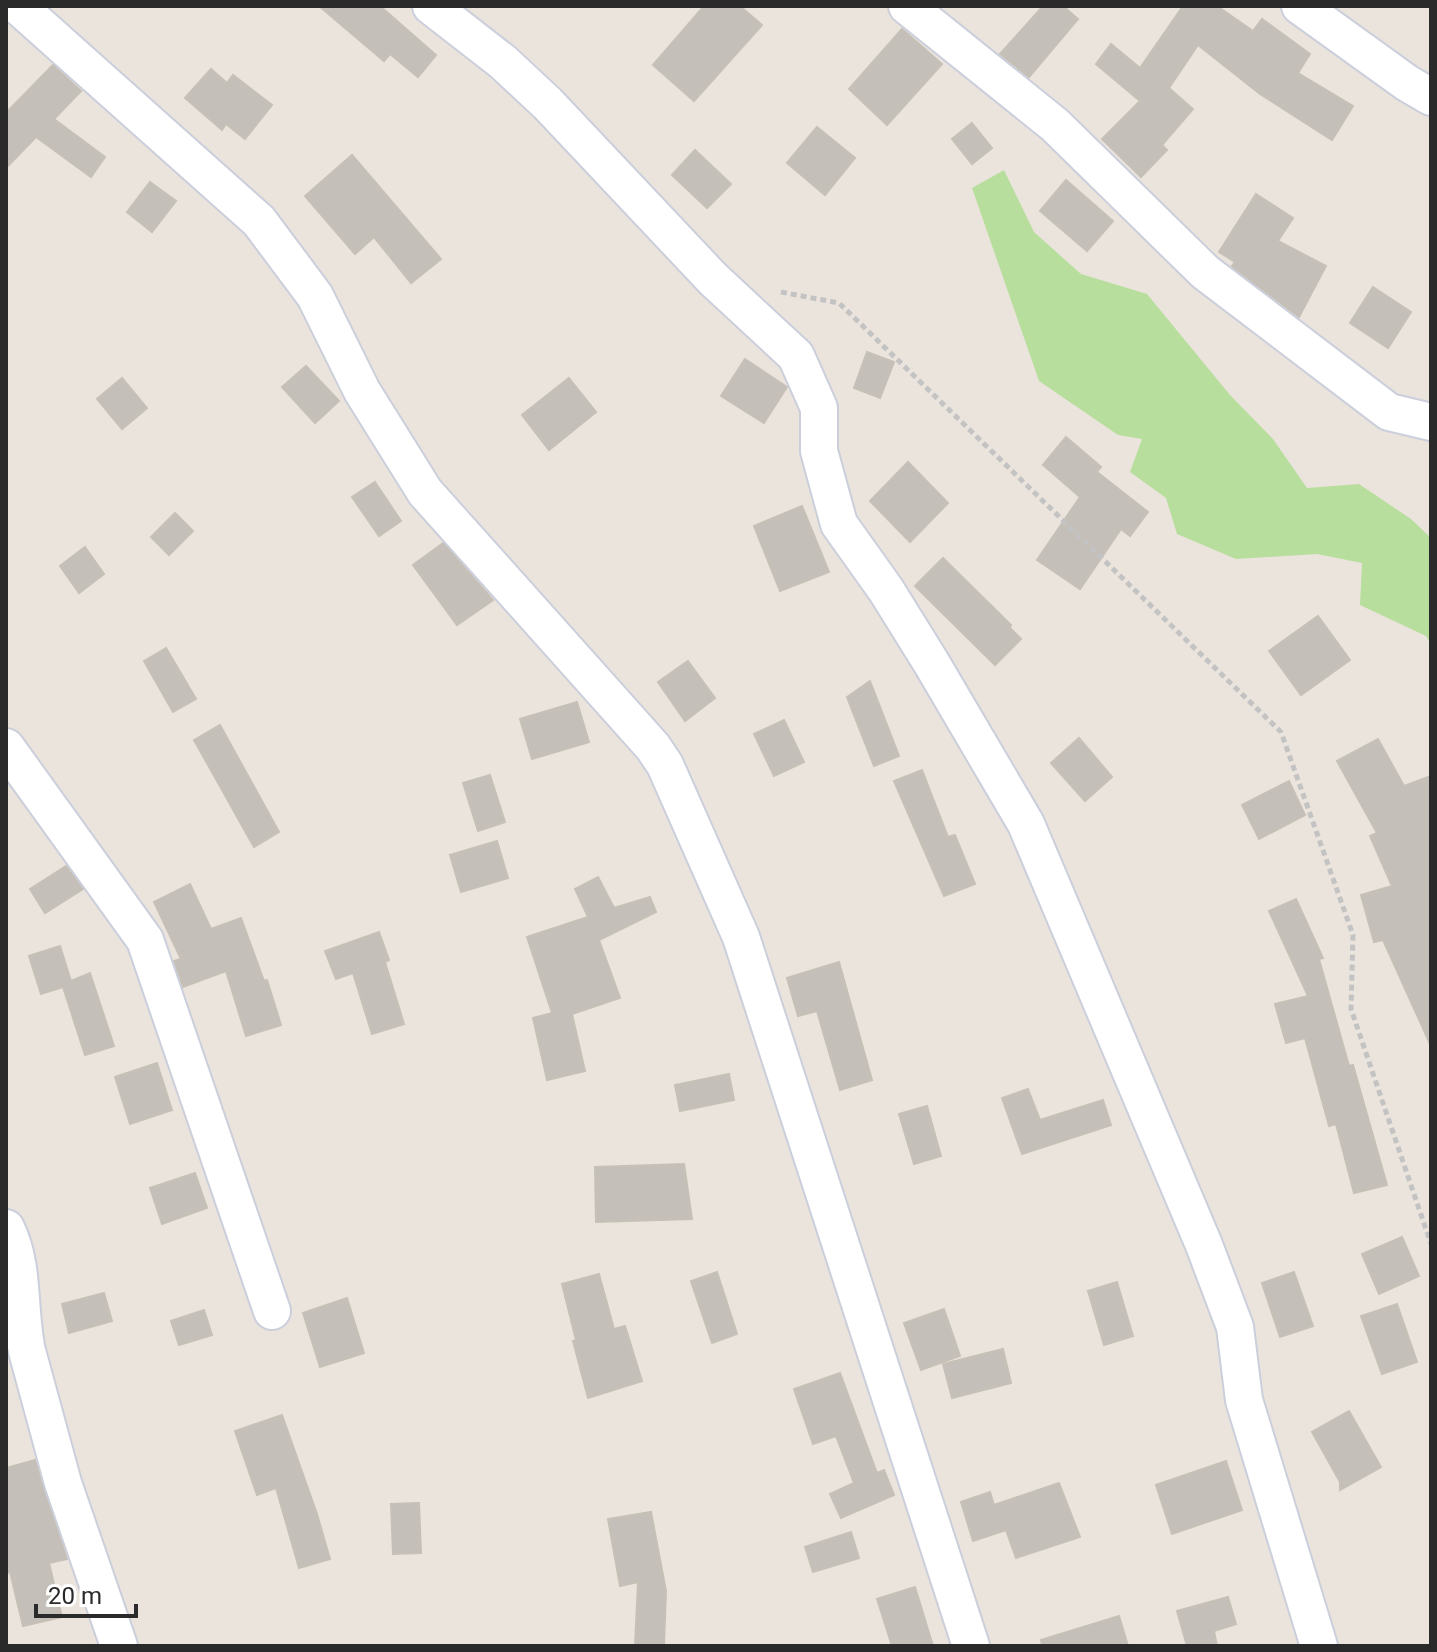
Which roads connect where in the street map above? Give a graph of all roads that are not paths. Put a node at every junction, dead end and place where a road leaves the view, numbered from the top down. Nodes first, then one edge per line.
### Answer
1 (18, 6) edge
2 (431, 6) edge
3 (907, 6) edge
4 (1300, 6) edge
5 (1431, 97) edge
6 (1431, 422) edge
7 (6, 747) edge
8 (6, 1228) edge
9 (272, 1311) dead end
10 (119, 1646) edge
11 (971, 1646) edge
12 (1319, 1646) edge

1 - 11 street
2 - 12 street
3 - 6 street
4 - 5 street
7 - 9 street
8 - 10 street

